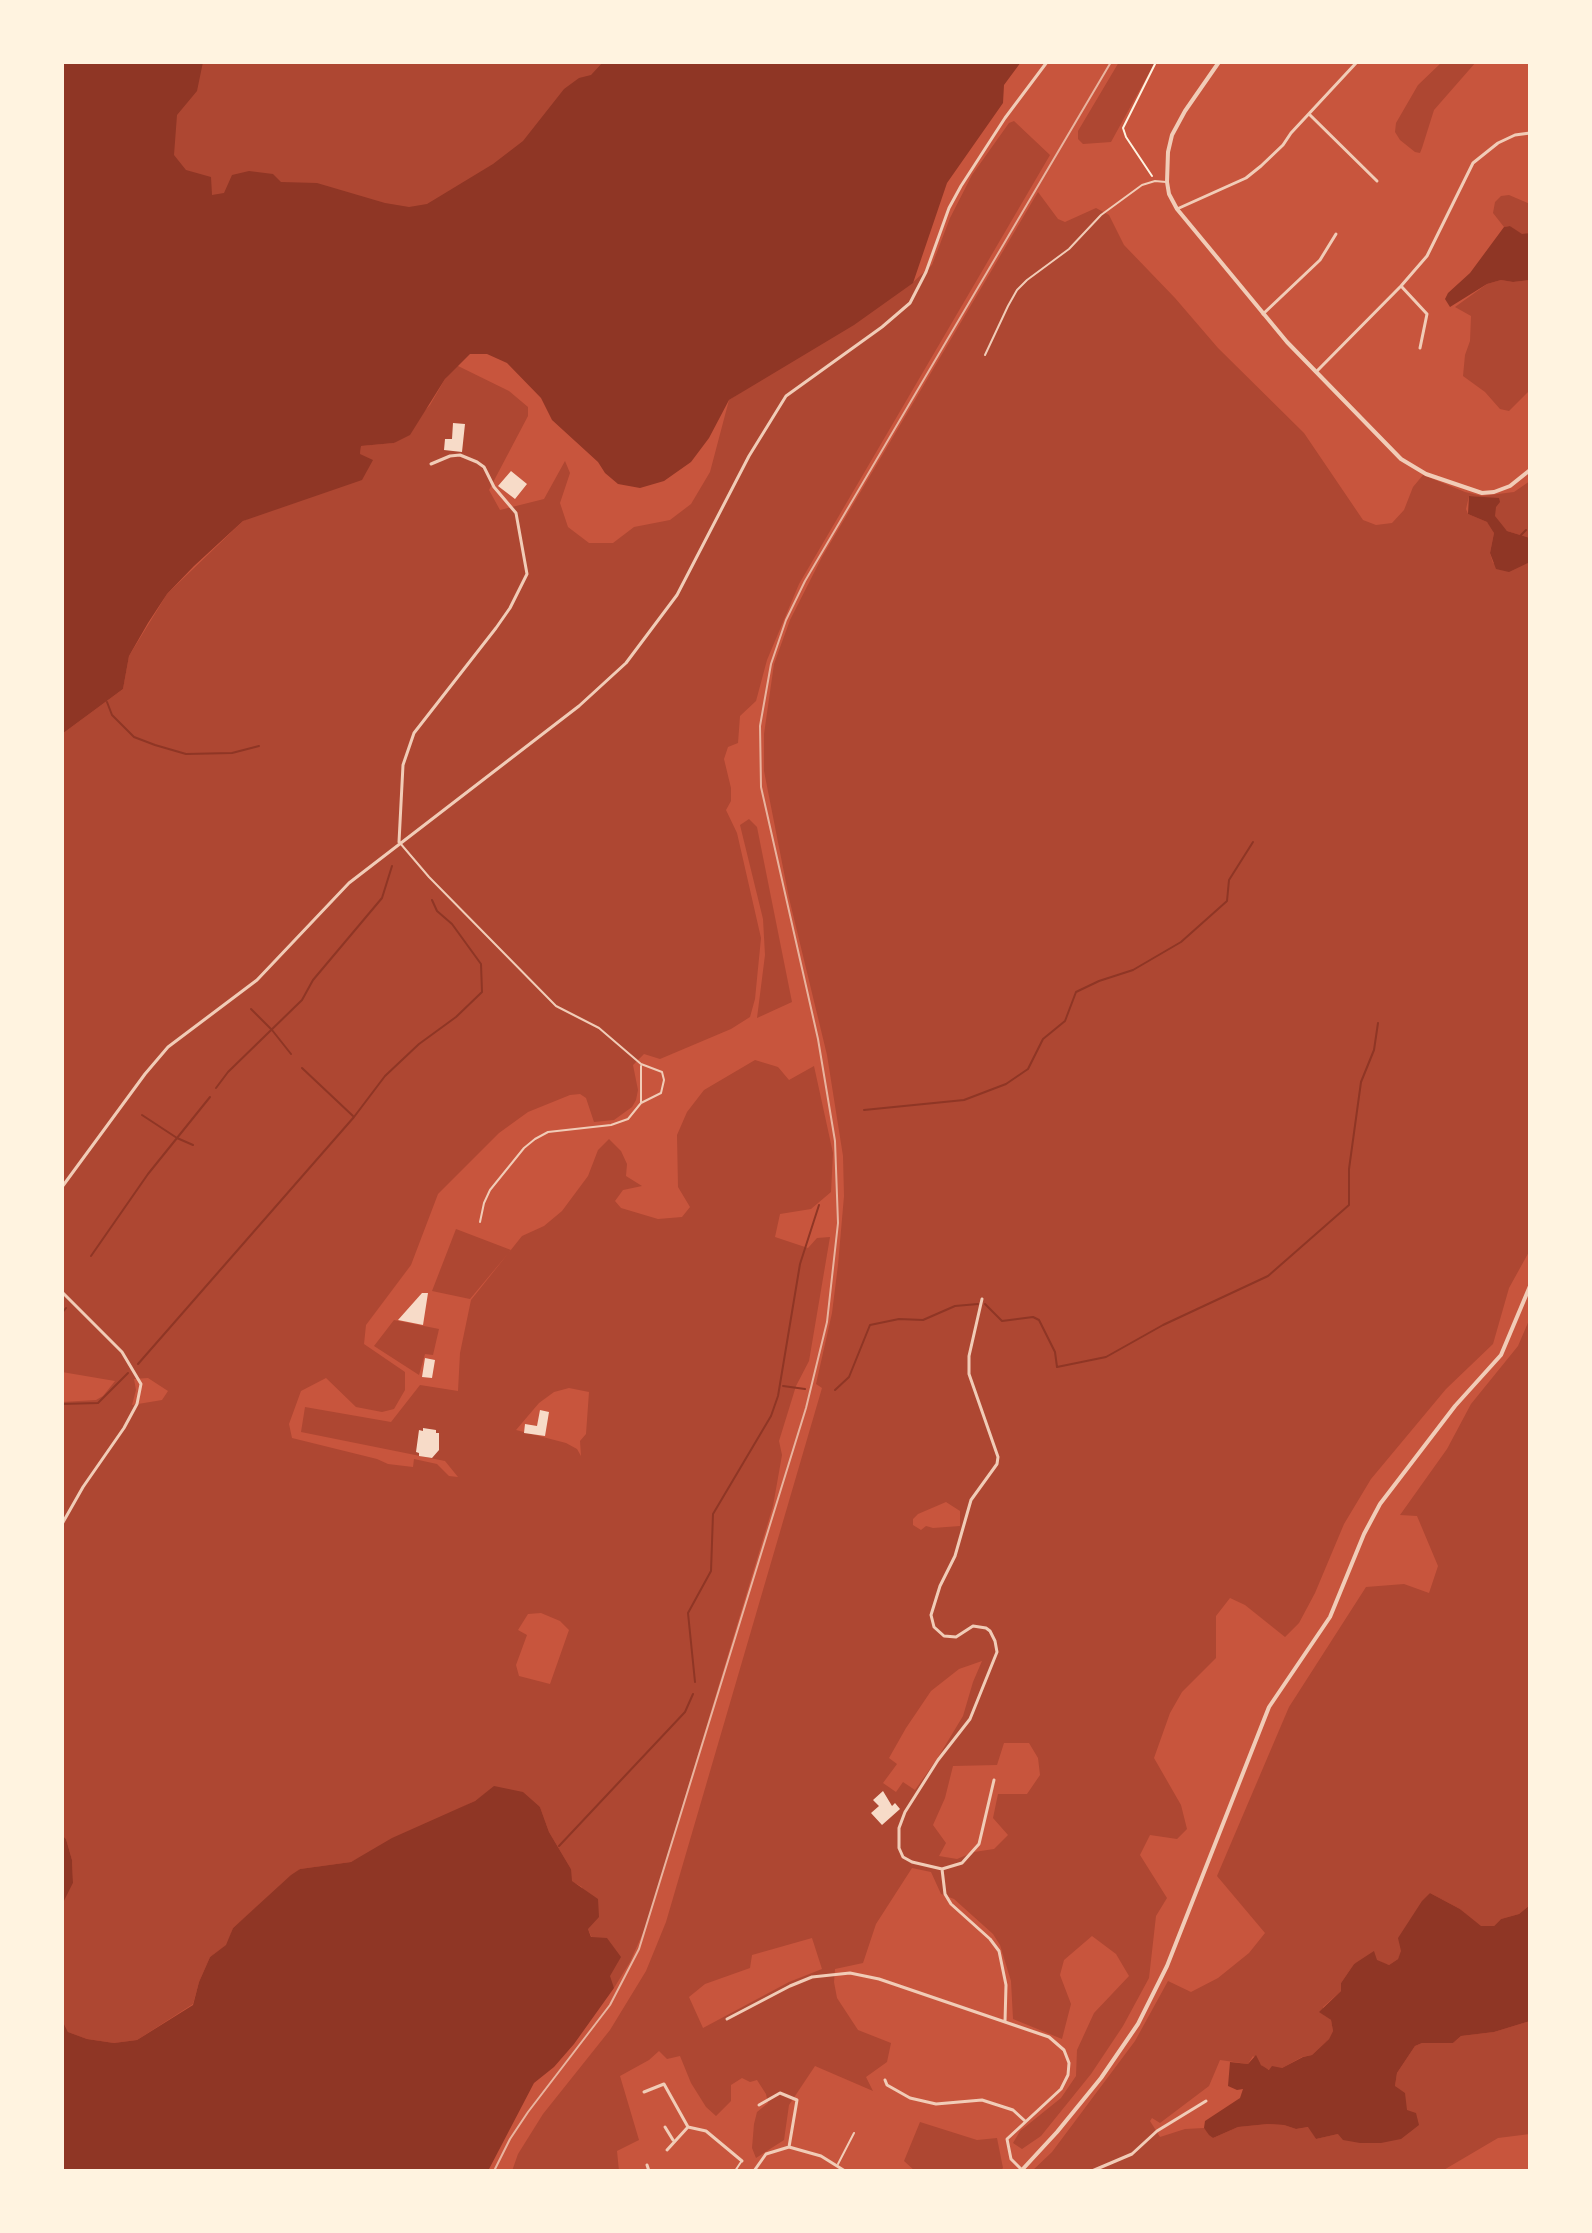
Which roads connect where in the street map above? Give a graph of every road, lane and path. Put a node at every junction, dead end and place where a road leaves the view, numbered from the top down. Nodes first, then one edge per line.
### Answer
1 (1047, 62) edge
2 (1156, 62) edge
3 (1219, 62) edge
4 (1357, 62) edge
5 (1309, 114) junction
6 (1530, 133) edge
7 (1155, 181) junction
8 (1377, 181) dead end
9 (1167, 182) junction
10 (1177, 209) junction
11 (1336, 234) dead end
12 (1401, 286) junction
13 (1263, 314) junction
14 (1420, 348) dead end
15 (985, 355) dead end
16 (1316, 372) junction
17 (431, 464) dead end
18 (1530, 470) edge
19 (399, 842) junction
20 (641, 1064) junction
21 (641, 1103) junction
22 (62, 1187) edge
23 (480, 1222) dead end
24 (1530, 1286) edge
25 (62, 1292) edge
26 (982, 1299) dead end
27 (62, 1524) edge
28 (994, 1780) dead end
29 (942, 1869) junction
30 (727, 2019) dead end
31 (1005, 2022) junction
32 (885, 2080) dead end
33 (644, 2092) dead end
34 (1206, 2101) dead end
35 (759, 2105) dead end
36 (1025, 2121) junction
37 (665, 2127) dead end
38 (688, 2127) junction
39 (854, 2133) dead end
40 (673, 2140) junction
41 (789, 2147) junction
42 (667, 2150) dead end
43 (742, 2161) joint
44 (647, 2165) dead end
45 (837, 2165) junction
46 (1021, 2170) edge
47 (649, 2171) edge
48 (735, 2171) edge
49 (754, 2171) edge
50 (845, 2171) edge
51 (1092, 2171) edge

1 - 19 street
2 - 7 path
3 - 9 street
4 - 5 street
5 - 8 street
5 - 10 street
6 - 12 street
7 - 9 lane
7 - 15 lane
9 - 10 street
10 - 13 street
11 - 13 street
12 - 14 street
12 - 16 street
13 - 16 street
16 - 18 street
17 - 19 street
19 - 20 lane
19 - 22 street
20 - 21 lane
20 - 21 lane
21 - 23 lane
24 - 46 street
25 - 27 street
26 - 29 street
28 - 29 street
29 - 31 street
30 - 31 street
31 - 36 street
32 - 36 street
33 - 38 street
34 - 51 street
35 - 41 street
36 - 46 street
37 - 40 street
38 - 40 street
38 - 43 street
39 - 45 lane
40 - 42 street
41 - 45 street
41 - 49 street
43 - 48 lane
44 - 47 street
45 - 50 street

